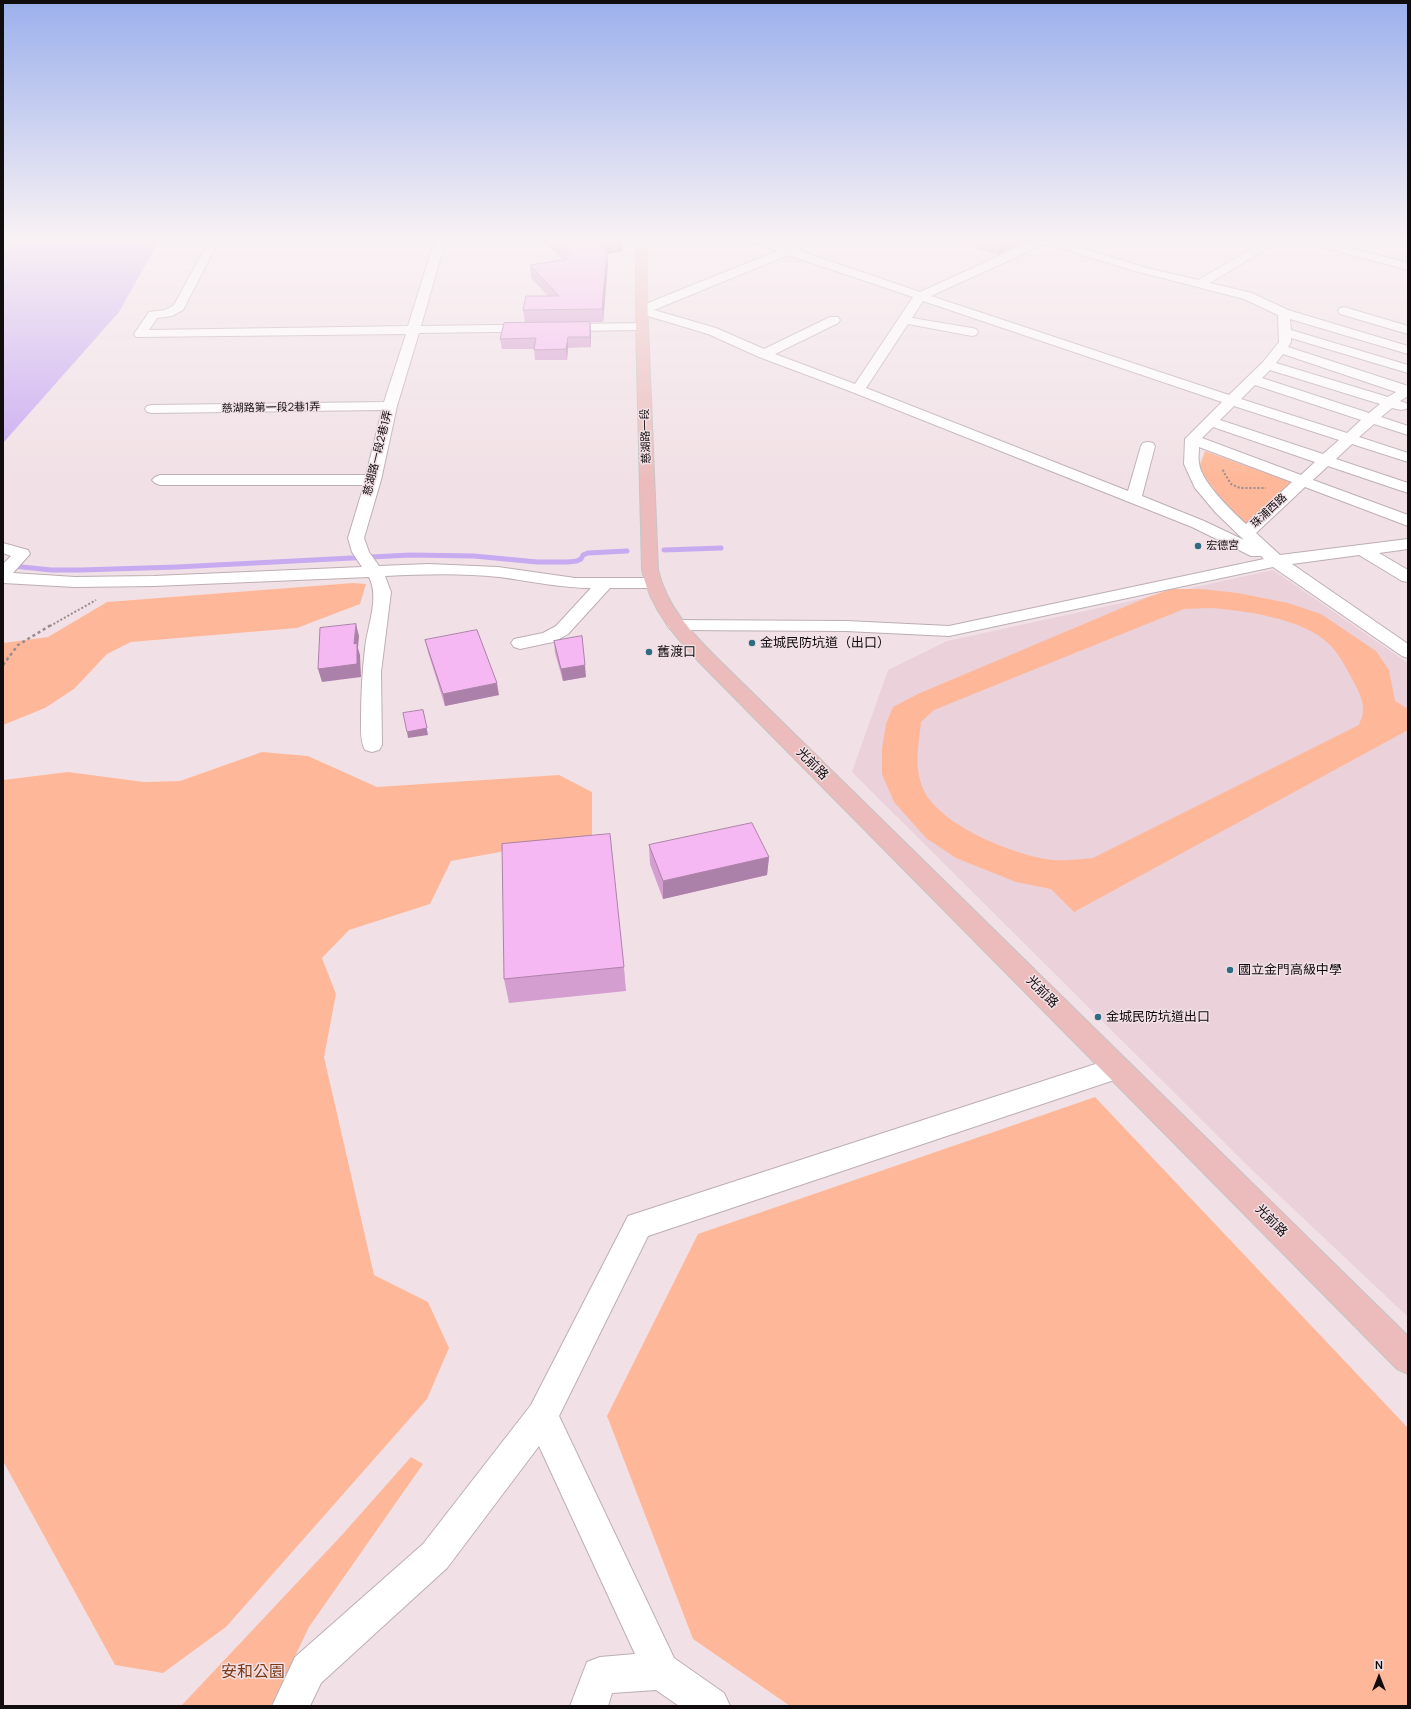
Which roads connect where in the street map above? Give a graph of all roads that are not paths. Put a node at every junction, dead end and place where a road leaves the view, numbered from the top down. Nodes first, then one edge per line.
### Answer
1 (150, 319) edge
2 (417, 319) edge
3 (642, 319) edge
4 (671, 319) edge
5 (987, 319) edge
6 (1284, 319) edge
7 (1303, 319) edge
8 (1370, 319) edge
9 (834, 320) dead end
10 (904, 320) joint
11 (642, 326) junction
12 (414, 330) junction
13 (1408, 330) edge
14 (972, 332) dead end
15 (1285, 332) junction
16 (1280, 349) junction
17 (1408, 350) edge
18 (764, 354) junction
19 (1268, 365) junction
20 (1408, 369) edge
21 (1254, 380) junction
22 (858, 390) junction
23 (1408, 390) edge
24 (1230, 401) junction
25 (1390, 402) junction
26 (390, 406) junction
27 (1408, 408) edge
28 (152, 410) dead end
29 (1371, 419) junction
30 (1210, 421) junction
31 (1408, 431) edge
32 (1192, 439) junction
33 (1349, 439) junction
34 (1148, 446) dead end
35 (1408, 458) edge
36 (1325, 461) junction
37 (160, 480) dead end
38 (373, 480) junction
39 (1302, 481) junction
40 (1408, 488) edge
41 (1134, 498) junction
42 (1408, 520) edge
43 (1246, 533) junction
44 (1408, 544) edge
45 (3, 548) edge
46 (1362, 550) junction
47 (1276, 561) junction
48 (369, 564) junction
49 (3, 574) edge
50 (1408, 577) edge
51 (3, 578) edge
52 (652, 583) junction
53 (604, 584) junction
54 (676, 625) junction
55 (520, 643) dead end
56 (1408, 652) edge
57 (372, 745) dead end
58 (1118, 1068) junction
59 (1408, 1358) edge
60 (542, 1416) junction
61 (662, 1671) junction
62 (291, 1706) edge
63 (589, 1706) edge
64 (711, 1706) edge

1 - 12 street
2 - 12 street, 慈湖路一段2巷1弄
3 - 11 main road, 慈湖路一段
4 - 18 street
5 - 24 street
6 - 15 street
7 - 17 street
8 - 13 street
9 - 18 street
10 - 14 street
10 - 22 street
11 - 12 street
11 - 52 main road, 慈湖路一段
12 - 26 street, 慈湖路一段2巷1弄
15 - 16 street
15 - 20 street
16 - 19 street
16 - 23 street
18 - 22 street
19 - 21 street
19 - 25 street
21 - 24 street
21 - 29 street
22 - 41 street
23 - 25 street, 珠浦西路
24 - 30 street
24 - 33 street
25 - 27 street
25 - 29 street, 珠浦西路
26 - 28 street, 慈湖路第一段2巷1弄
26 - 38 street, 慈湖路一段2巷1弄
29 - 31 street
29 - 33 street, 珠浦西路
30 - 32 street
30 - 36 street
32 - 39 street
32 - 43 street
33 - 35 street
33 - 36 street, 珠浦西路
34 - 41 street
36 - 39 street, 珠浦西路
36 - 40 street
37 - 38 street
38 - 48 street, 慈湖路一段2巷1弄
39 - 42 street
39 - 43 street, 珠浦西路
41 - 47 street
43 - 47 street, 珠浦西路
44 - 46 street
45 - 49 street
46 - 47 street
46 - 50 street
47 - 54 street
47 - 56 street, 珠浦西路
48 - 51 street
48 - 53 street
48 - 57 street, 慈湖路一段2巷1弄
52 - 53 street
52 - 54 main road, 慈湖路一段
53 - 55 street
54 - 58 main road, 光前路
58 - 59 main road, 光前路
58 - 60 street
60 - 61 street
60 - 62 street
61 - 63 street
61 - 64 street

